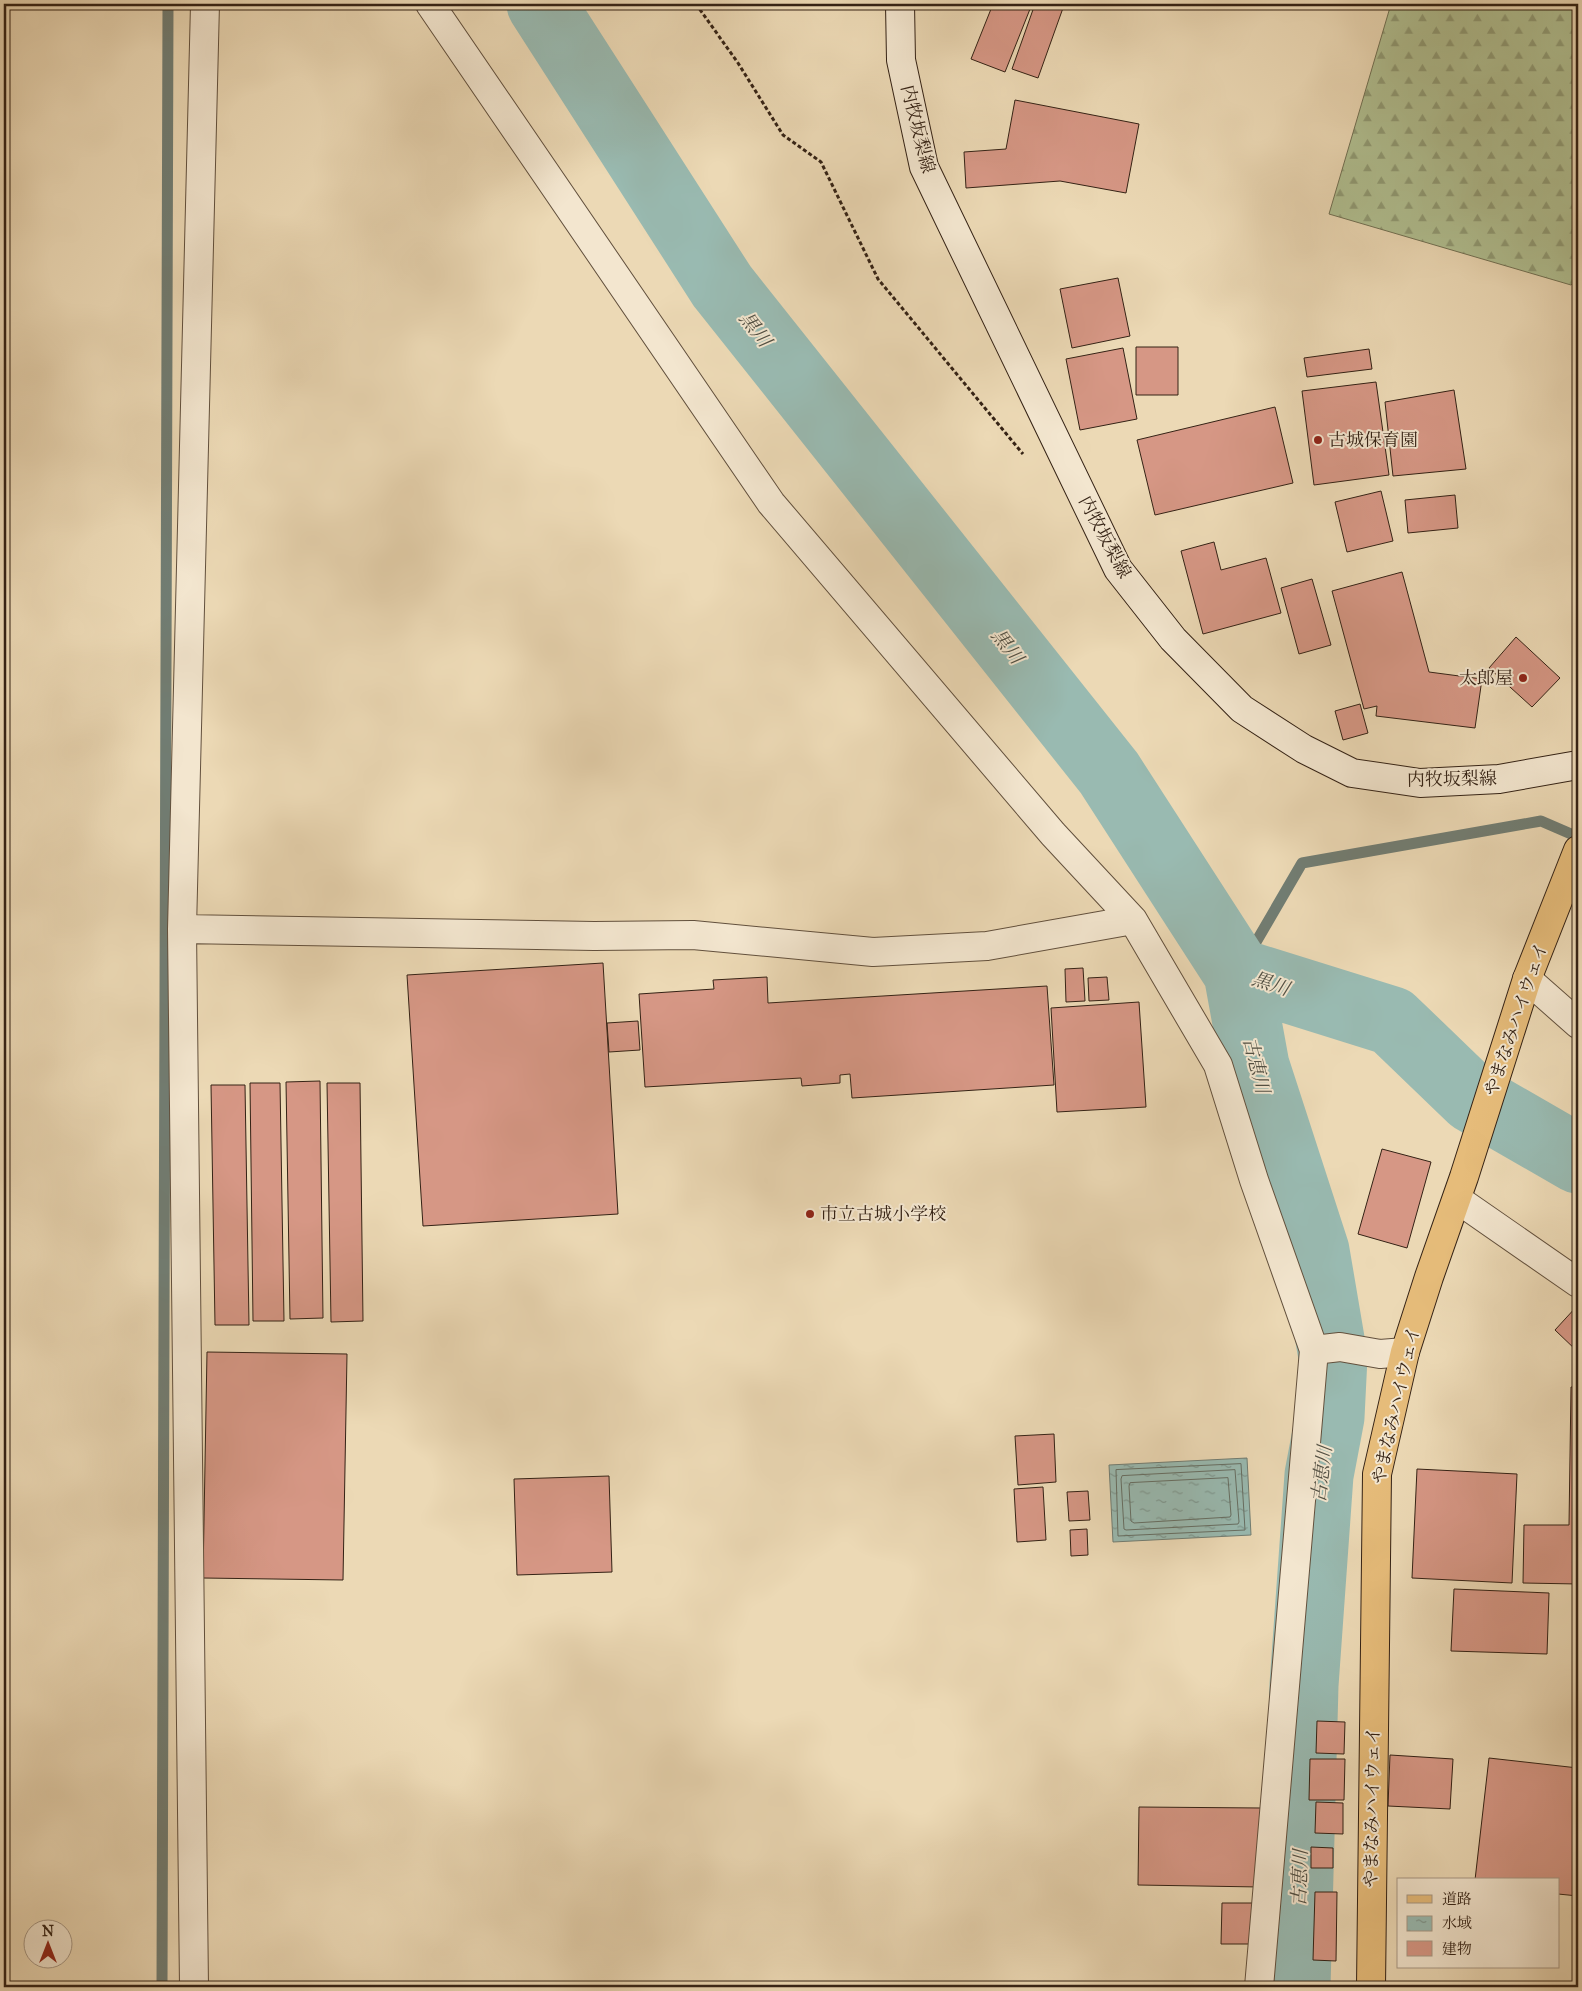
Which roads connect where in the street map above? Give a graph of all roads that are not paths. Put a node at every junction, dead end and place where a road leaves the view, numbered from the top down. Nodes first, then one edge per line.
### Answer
1 (205, 4) edge
2 (430, 4) edge
3 (900, 4) edge
4 (1578, 765) edge
5 (1575, 857) edge
6 (1133, 920) junction
7 (182, 929) junction
8 (1527, 979) junction
9 (1578, 1024) edge
10 (1460, 1188) junction
11 (1578, 1283) edge
12 (1327, 1348) junction
13 (1393, 1353) junction
14 (194, 1987) edge
15 (1260, 1987) edge
16 (1372, 1987) edge

1 - 7 street
2 - 6 street
3 - 4 street, 内牧坂梨線
5 - 8 main road, やまなみハイウェイ
6 - 7 street
6 - 12 street
7 - 14 street
8 - 9 street
8 - 10 main road, やまなみハイウェイ
10 - 11 street
10 - 13 main road, やまなみハイウェイ
12 - 13 street
12 - 15 street
13 - 16 main road, やまなみハイウェイ

